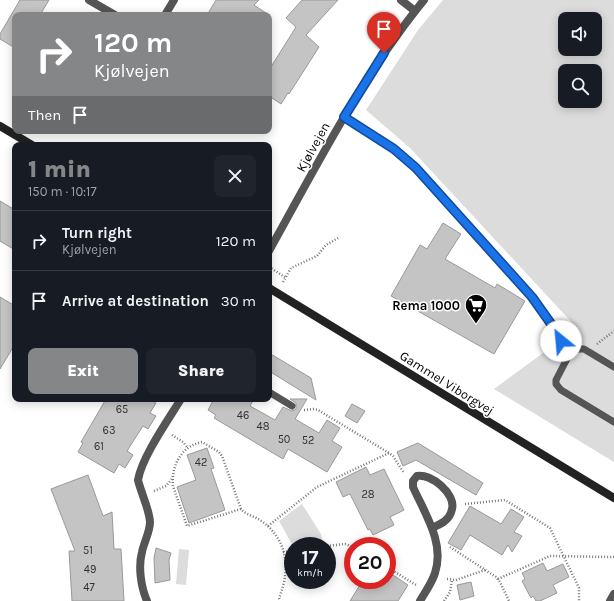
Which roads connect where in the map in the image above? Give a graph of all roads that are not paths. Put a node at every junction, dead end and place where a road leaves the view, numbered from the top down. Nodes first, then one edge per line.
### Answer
1 (89, 0) edge
2 (174, 0) edge
3 (401, 0) edge
4 (424, 0) edge
5 (416, 11) junction
6 (111, 12) edge
7 (167, 12) edge
8 (344, 117) junction
9 (0, 126) edge
10 (12, 133) edge
11 (13, 134) edge
12 (27, 142) edge
13 (272, 246) edge
14 (272, 290) edge
15 (570, 353) junction
16 (614, 367) edge
17 (272, 394) edge
18 (179, 402) edge
19 (292, 406) road end
20 (614, 422) edge
21 (614, 498) edge
22 (432, 528) junction
23 (614, 594) edge
24 (147, 601) edge
25 (420, 601) edge
26 (610, 601) edge

1 - 6 street
2 - 7 street
3 - 5 street
4 - 5 street, Kjølvejen
5 - 8 street, Kjølvejen
8 - 13 street, Kjølvejen
8 - 15 lane
9 - 10 main road
11 - 12 main road
14 - 21 main road, Gammel Viborgvej
15 - 16 lane
15 - 20 lane
17 - 19 lane
18 - 24 street
22 - 22 street
22 - 25 street
23 - 26 street

